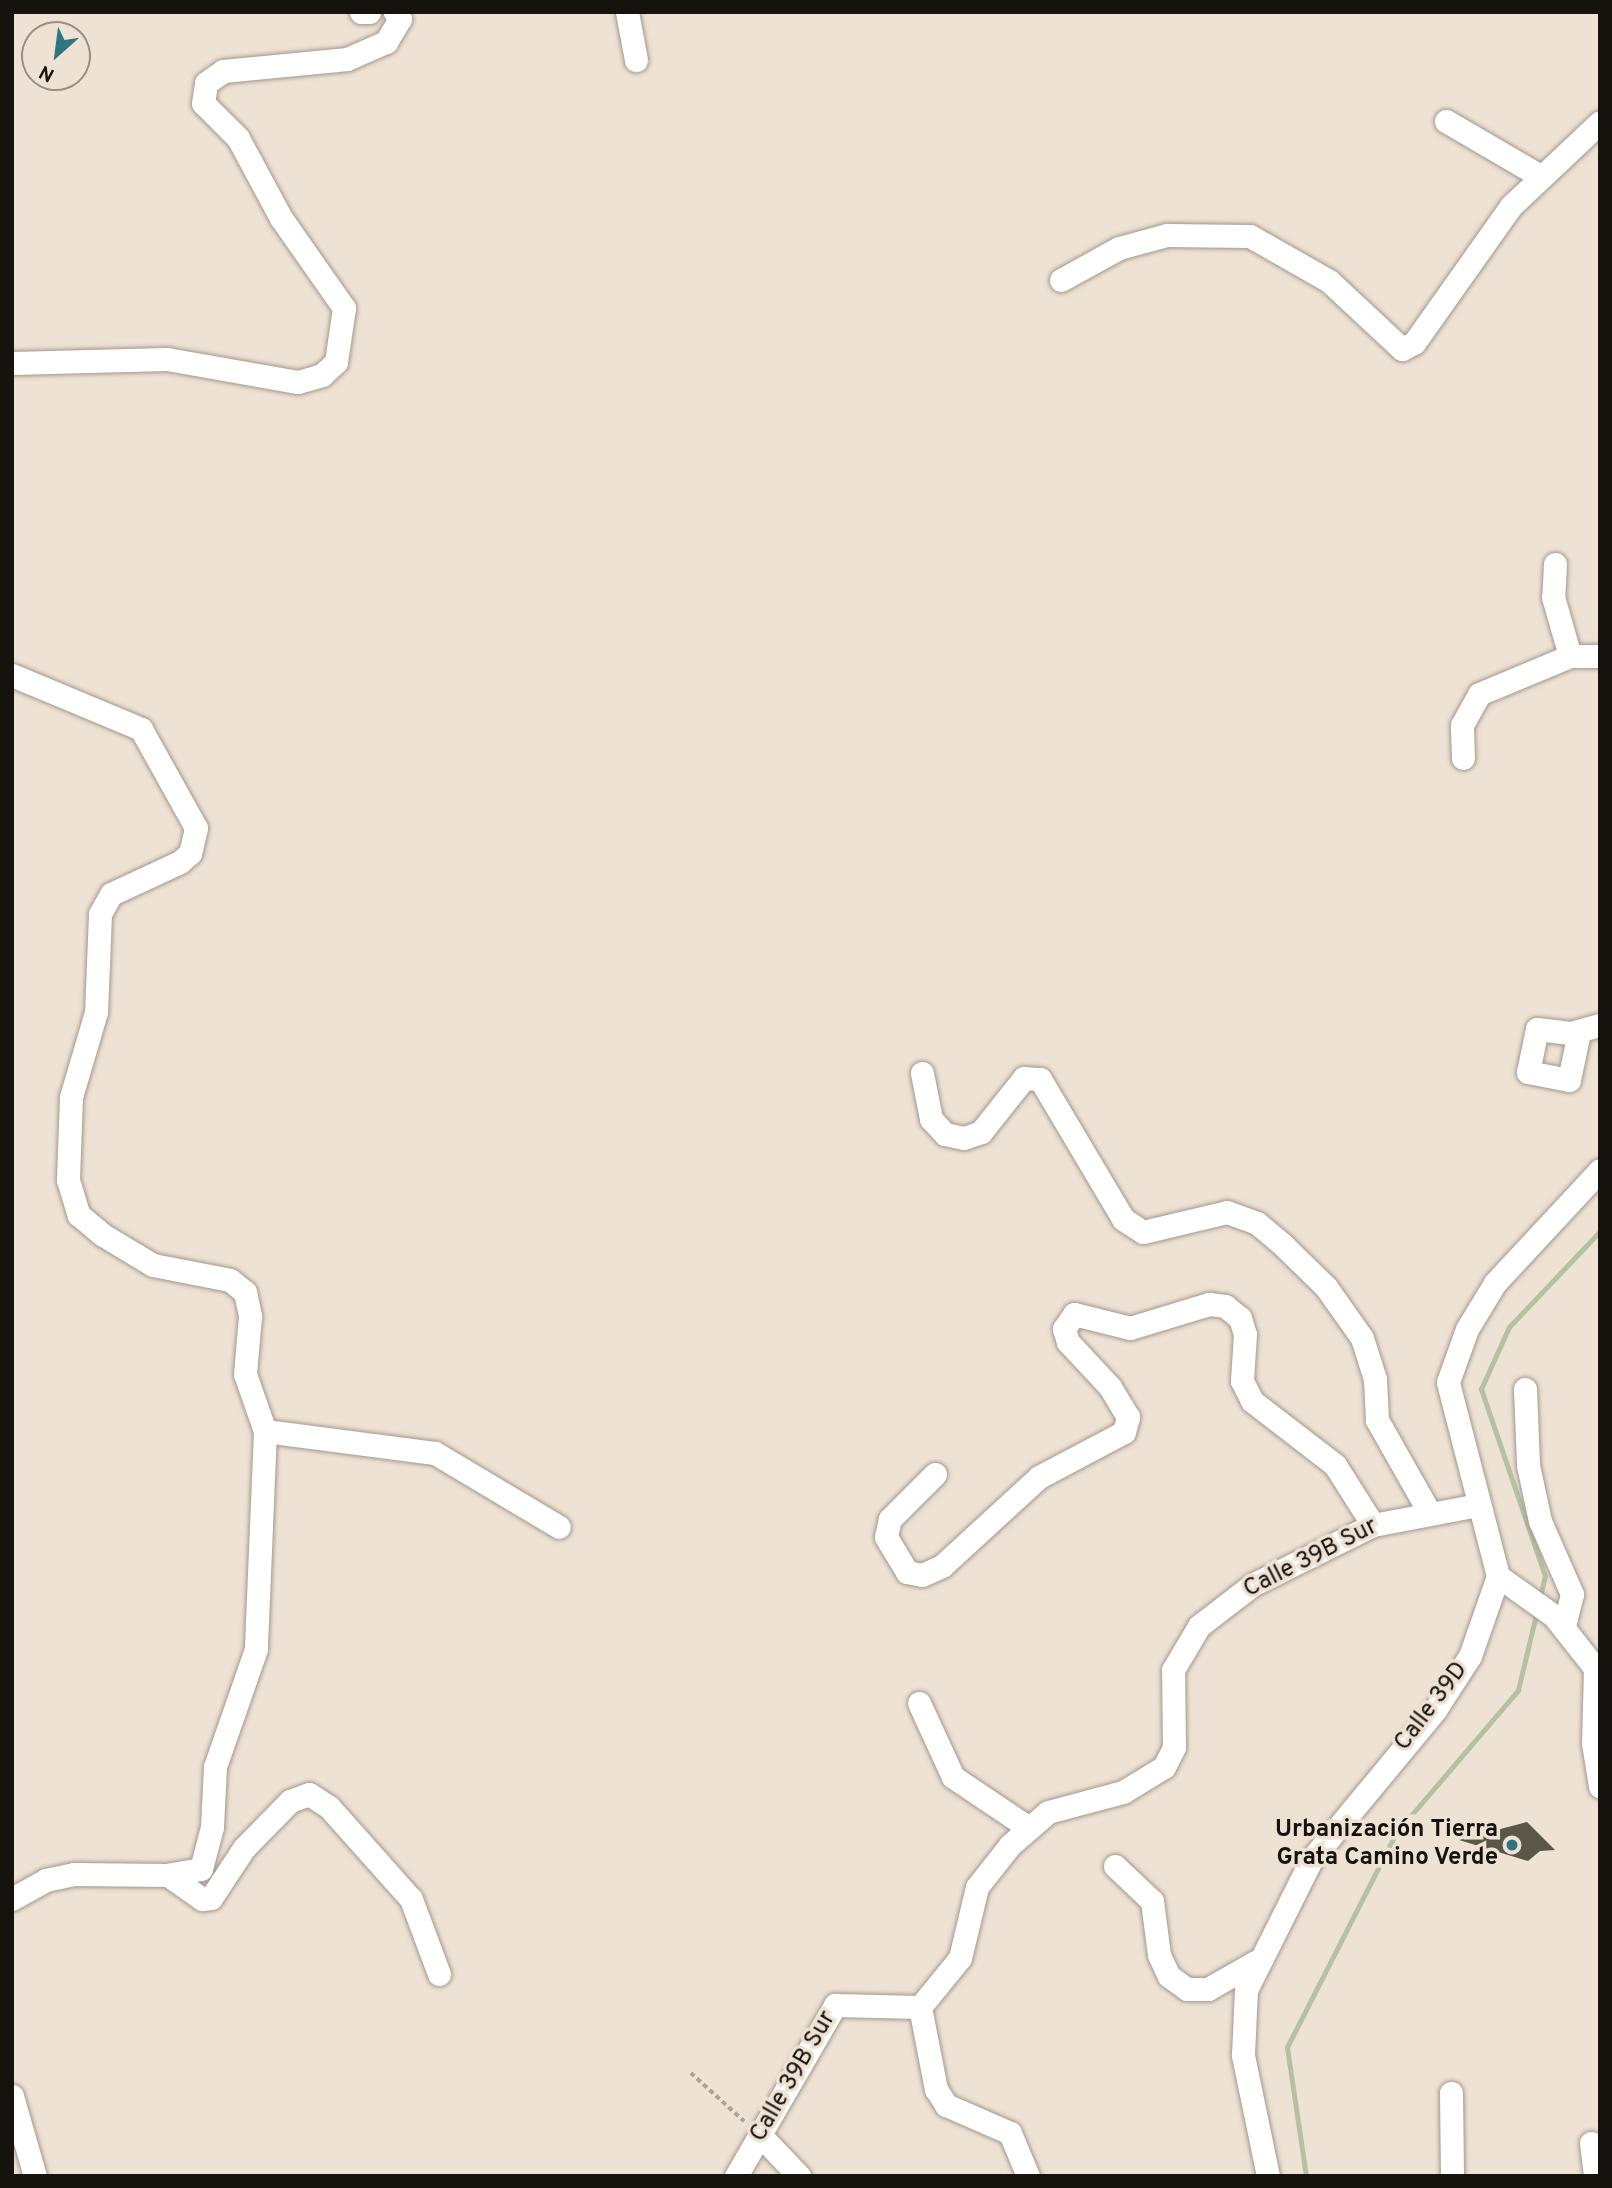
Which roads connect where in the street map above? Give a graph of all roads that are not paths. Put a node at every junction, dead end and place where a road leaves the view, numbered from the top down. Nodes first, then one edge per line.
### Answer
1 (361, 12) edge
2 (369, 12) edge
3 (395, 12) edge
4 (627, 12) edge
5 (636, 60) dead end
6 (1446, 121) dead end
7 (1600, 122) edge
8 (1541, 176) junction
9 (1061, 280) dead end
10 (12, 363) edge
11 (1555, 564) dead end
12 (1570, 656) junction
13 (1600, 656) edge
14 (12, 675) edge
15 (1464, 758) dead end
16 (922, 1073) dead end
17 (1600, 1170) edge
18 (1525, 1389) dead end
19 (265, 1431) junction
20 (935, 1474) dead end
21 (1478, 1505) junction
22 (1428, 1510) junction
23 (1373, 1525) junction
24 (559, 1527) dead end
25 (1498, 1576) junction
26 (1559, 1620) junction
27 (919, 1703) dead end
28 (1600, 1786) edge
29 (1029, 1828) junction
30 (1115, 1866) dead end
31 (168, 1875) junction
32 (12, 1899) edge
33 (1256, 1961) junction
34 (439, 1974) dead end
35 (920, 2007) junction
36 (1451, 2093) dead end
37 (12, 2096) edge
38 (760, 2135) junction
39 (1591, 2143) dead end
40 (35, 2176) edge
41 (736, 2176) edge
42 (799, 2176) edge
43 (1028, 2176) edge
44 (1268, 2176) edge
45 (1452, 2176) edge
46 (1595, 2176) edge

1 - 2 street
3 - 10 street
4 - 5 street
6 - 8 street
7 - 8 street
8 - 9 street
11 - 12 street
12 - 13 street
12 - 15 street
14 - 19 street
16 - 22 street
17 - 21 street
18 - 26 street
19 - 24 street
19 - 31 street
20 - 23 street
21 - 22 street, Calle 39B Sur
21 - 25 street
22 - 23 street, Calle 39B Sur
23 - 29 street, Calle 39B Sur
25 - 26 street
25 - 33 street, Calle 39D
26 - 28 street
27 - 29 street
29 - 35 street, Calle 39B Sur
30 - 33 street
31 - 32 street
31 - 34 street
33 - 44 street, Calle 39D
35 - 38 street, Calle 39B Sur
35 - 43 street
36 - 45 street
37 - 40 street
38 - 41 street, Calle 39B Sur
38 - 42 street
39 - 46 street

